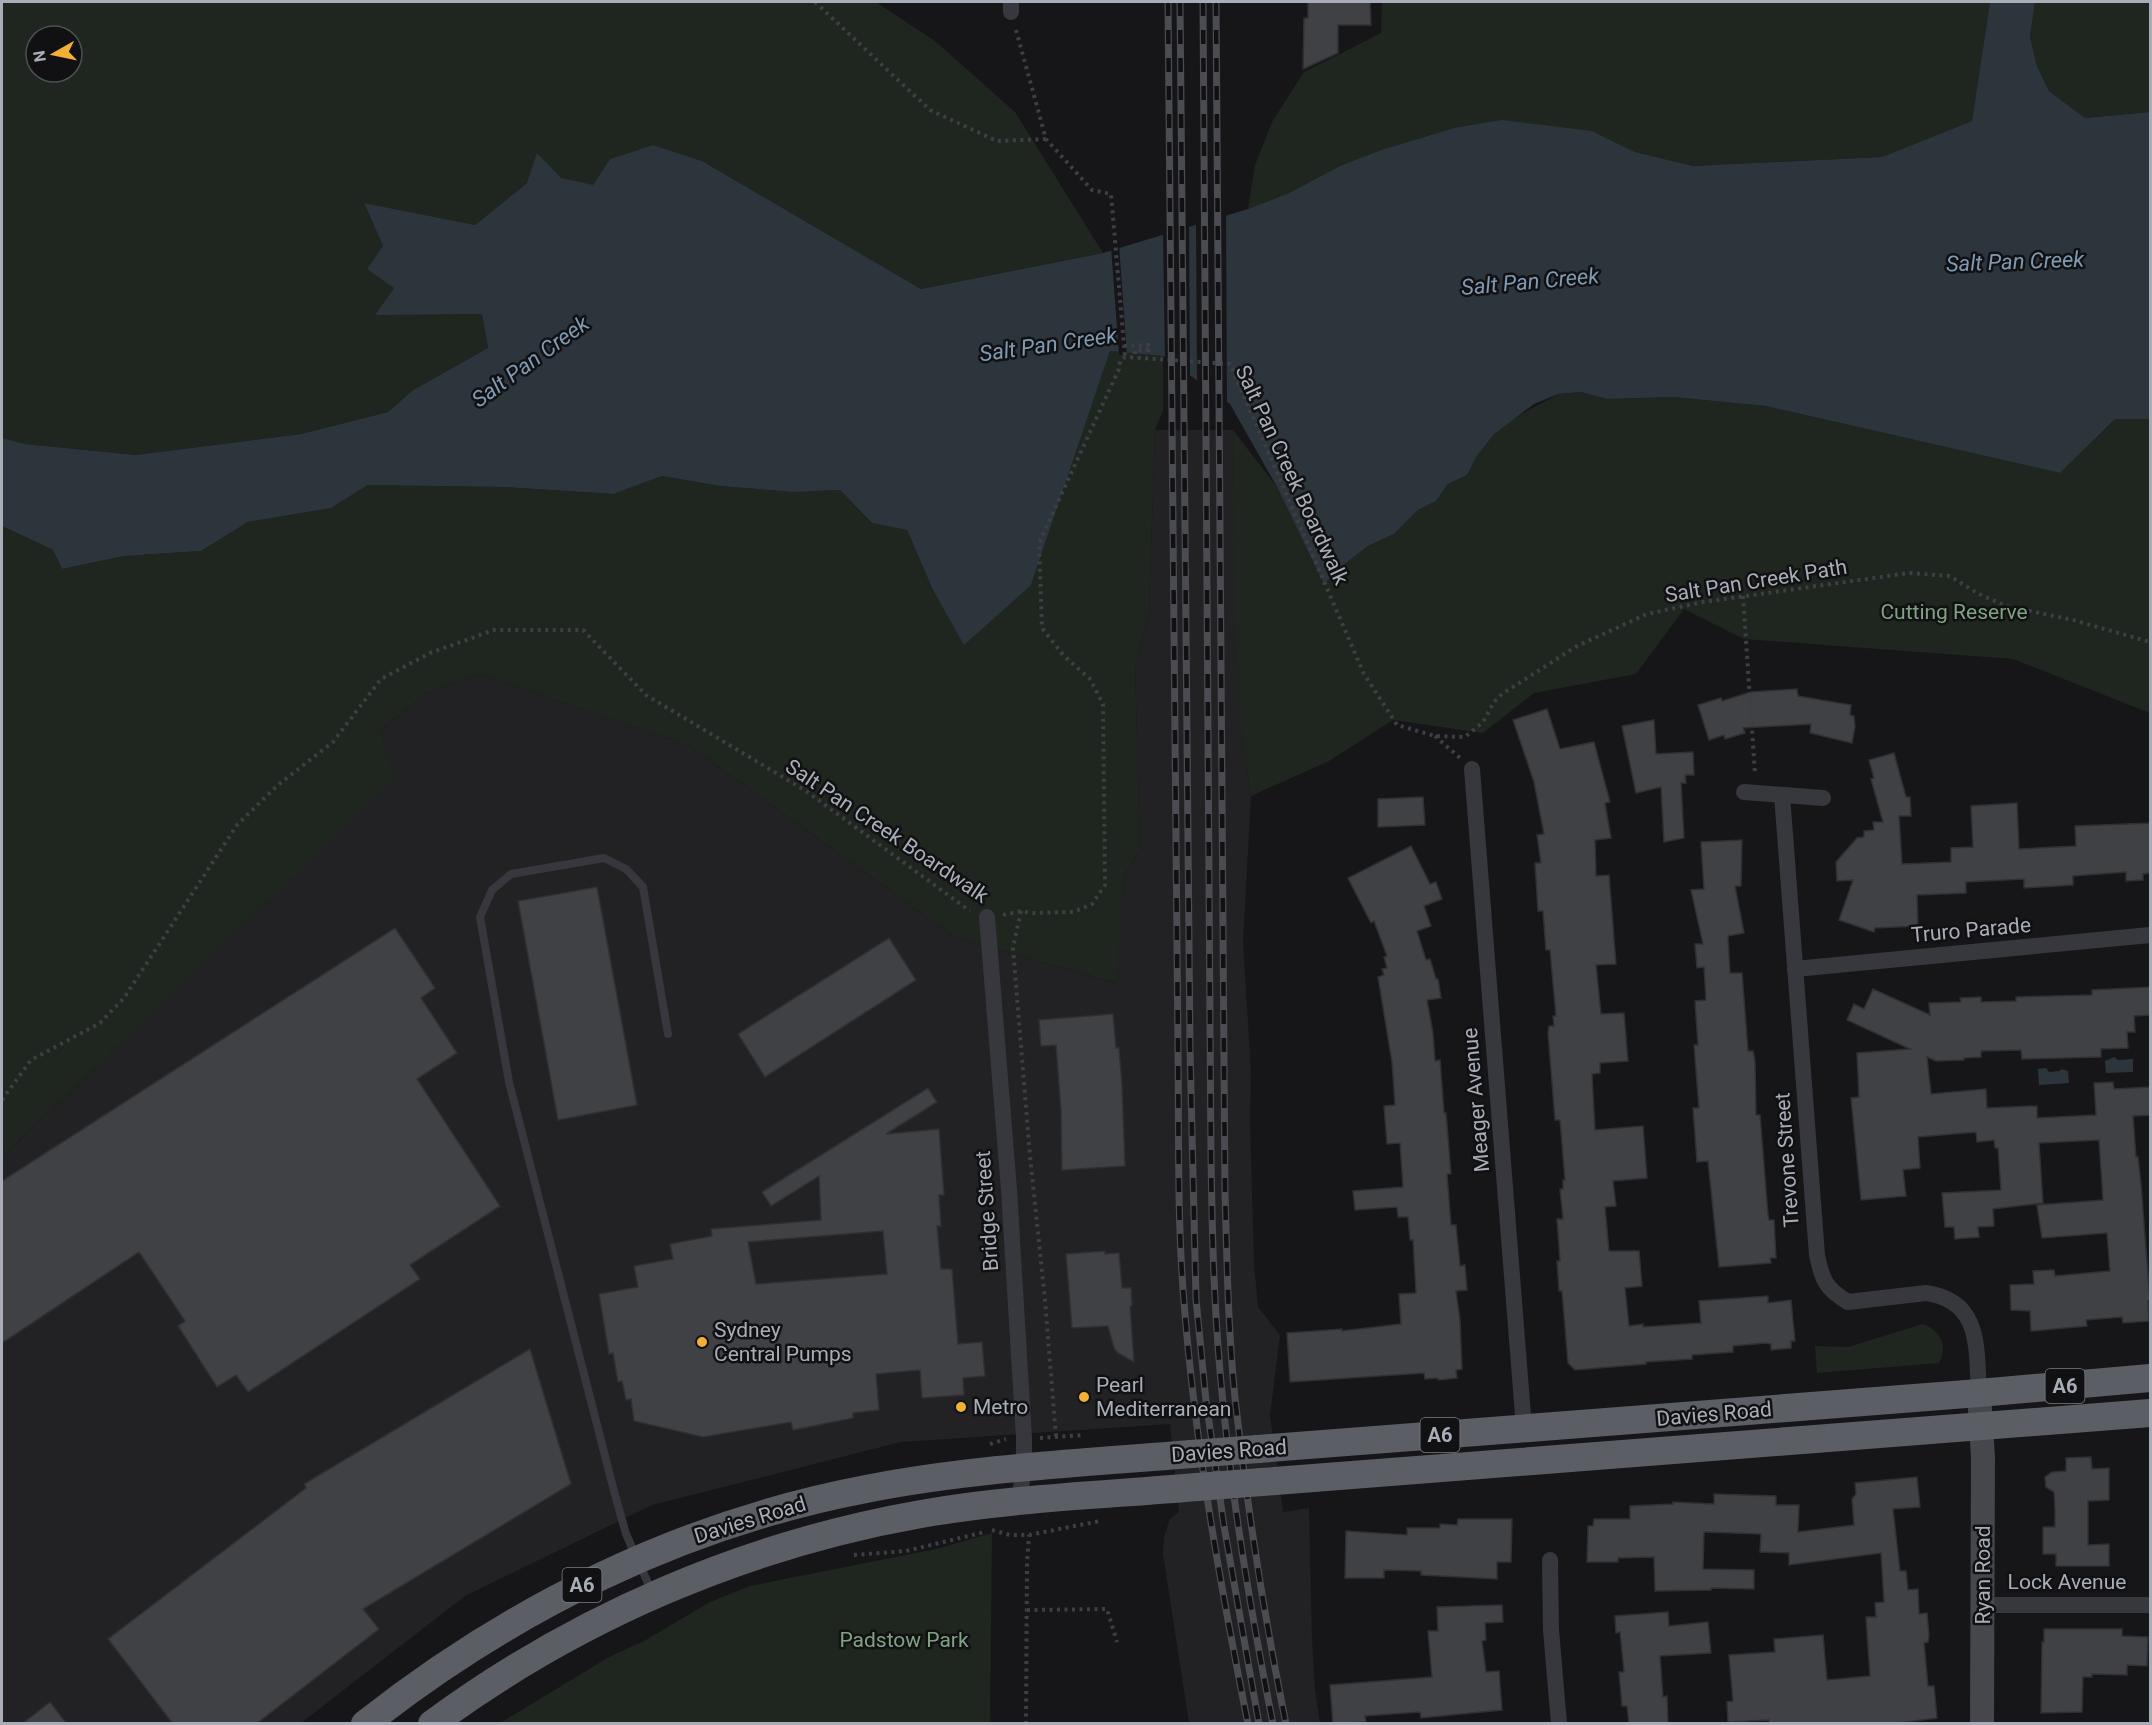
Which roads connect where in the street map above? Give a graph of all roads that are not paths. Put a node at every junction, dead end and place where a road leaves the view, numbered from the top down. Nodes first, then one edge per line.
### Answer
1 (1472, 769) road end
2 (1750, 793) road end
3 (1782, 795) junction
4 (1823, 798) dead end
5 (987, 917) road end
6 (2151, 935) edge
7 (1795, 969) junction
8 (668, 1034) dead end
9 (2151, 1378) edge
10 (1979, 1393) junction
11 (2151, 1413) edge
12 (1981, 1426) junction
13 (1524, 1428) junction
14 (1572, 1459) junction
15 (1024, 1467) junction
16 (1019, 1502) junction
17 (638, 1559) junction
18 (1550, 1560) dead end
19 (653, 1595) junction
20 (1983, 1605) junction
21 (2151, 1605) edge
22 (365, 1724) edge
23 (432, 1724) edge
24 (1558, 1724) edge
25 (1982, 1724) edge

1 - 13 street, Meager Avenue
2 - 3 street
3 - 4 street
3 - 7 street, Trevone Street
5 - 15 street, Bridge Street
6 - 7 street, Truro Parade
7 - 10 street, Trevone Street
8 - 17 lane
9 - 10 highway, Davies Road / A6
10 - 12 main road, Ryan Road
10 - 13 highway, Davies Road / A6
11 - 12 highway, Davies Road / A6
12 - 14 highway, Davies Road / A6
12 - 20 main road, Ryan Road
13 - 14 highway
13 - 15 highway, Davies Road / A6, bridge
14 - 16 highway, Davies Road / A6, bridge
15 - 16 street, Bridge Street
15 - 17 highway, Davies Road / A6
16 - 19 highway, Davies Road / A6
17 - 19 lane
17 - 22 highway, Davies Road / A6
18 - 24 street
19 - 23 highway, Davies Road / A6
20 - 21 street, Lock Avenue
20 - 25 main road, Ryan Road

